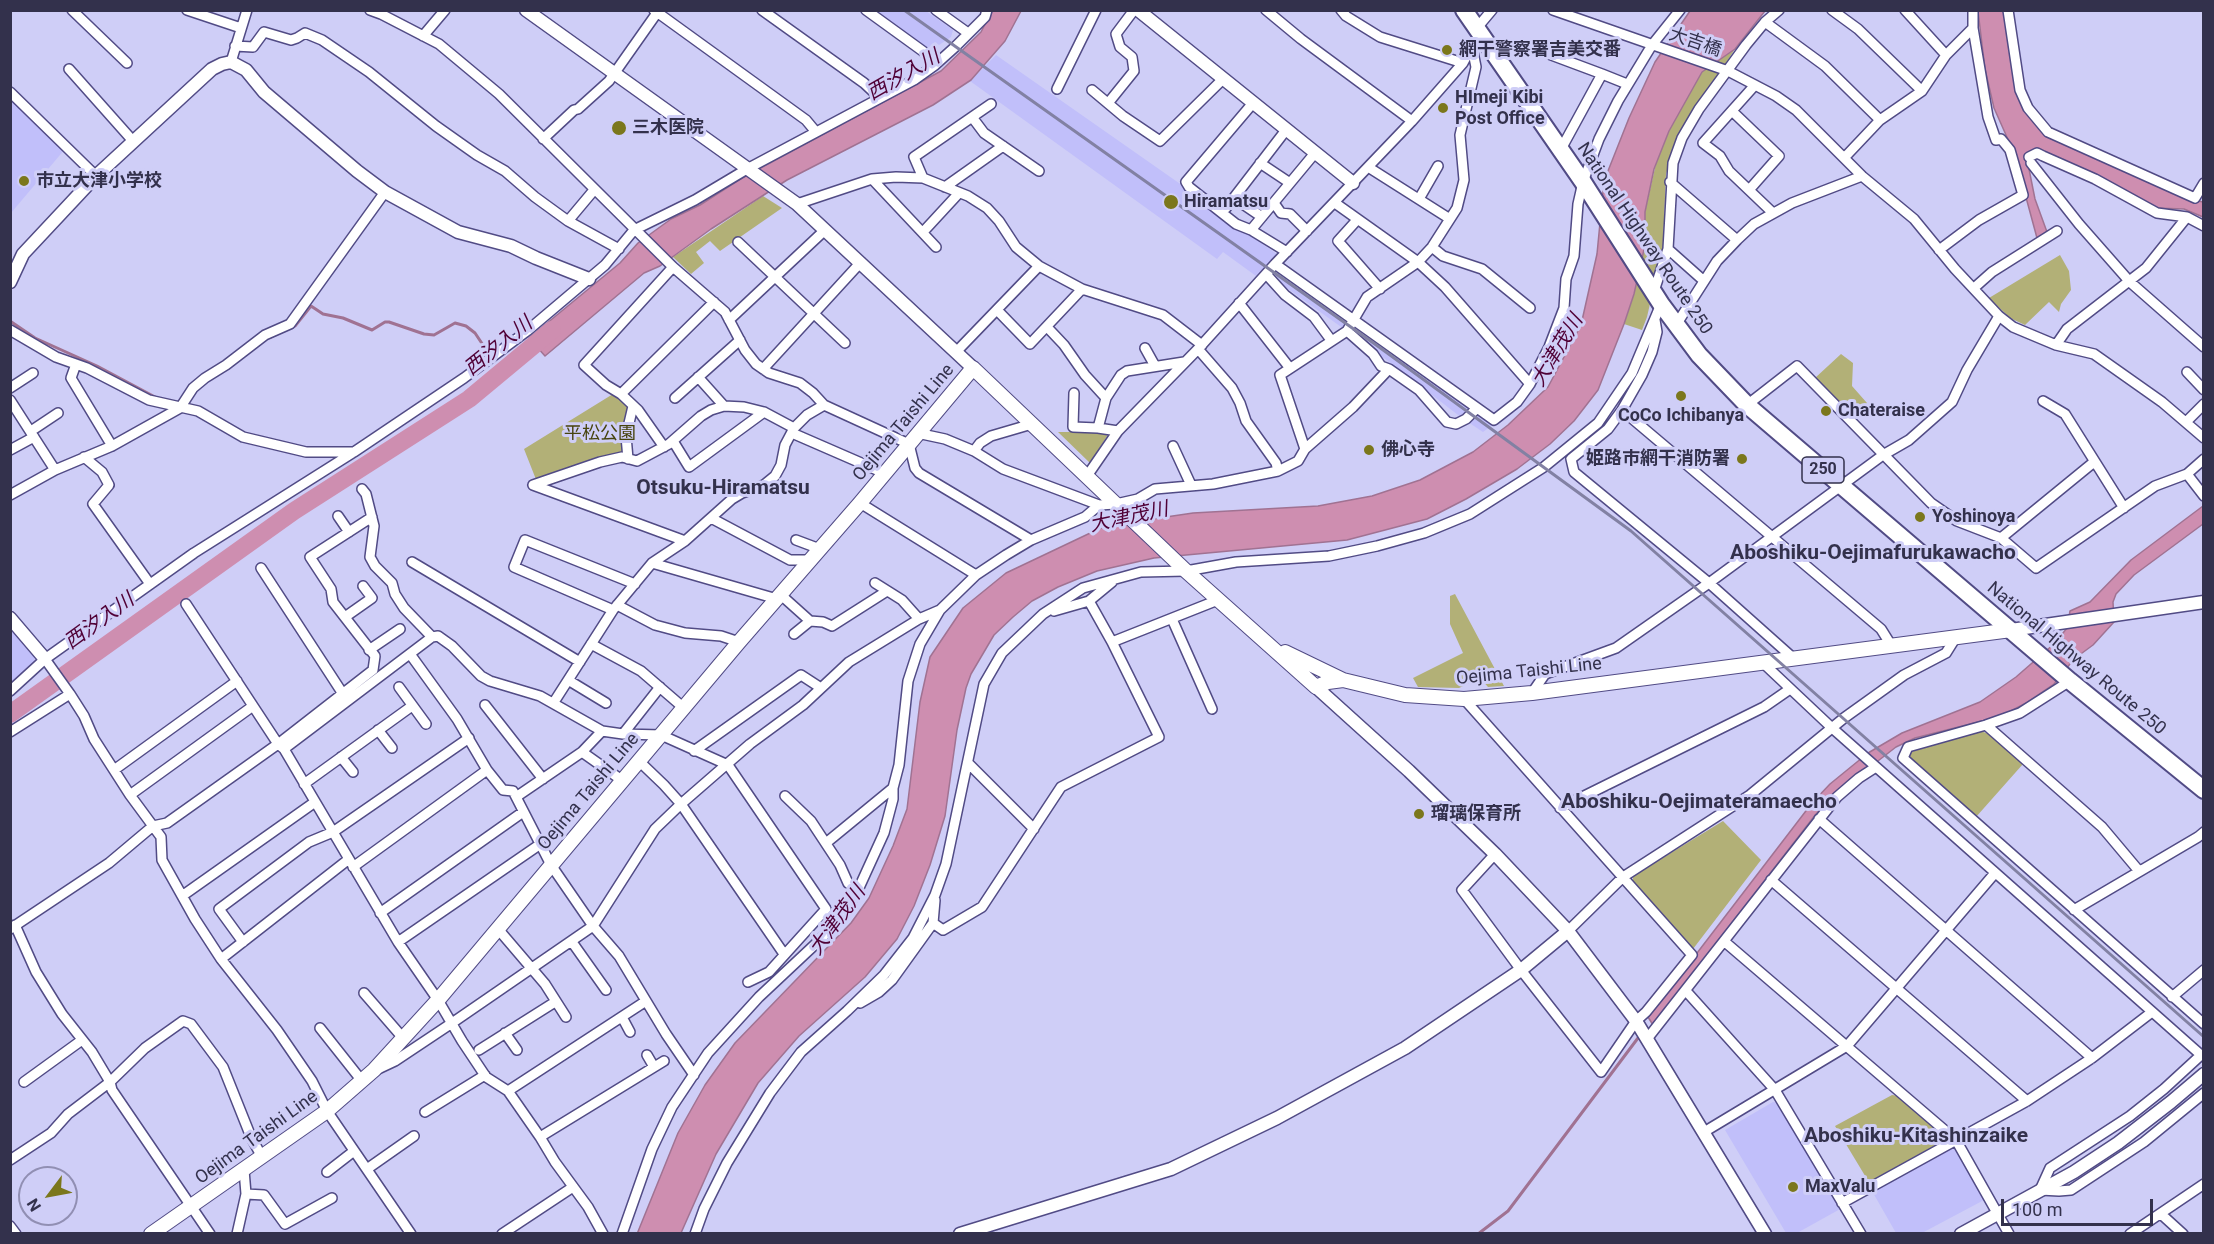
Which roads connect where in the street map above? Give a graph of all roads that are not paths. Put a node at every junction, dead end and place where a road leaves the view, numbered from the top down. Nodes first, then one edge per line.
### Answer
1 (72, 10) edge
2 (187, 10) edge
3 (247, 10) edge
4 (370, 10) edge
5 (445, 10) edge
6 (526, 10) edge
7 (762, 10) edge
8 (866, 10) edge
9 (936, 10) edge
10 (987, 10) edge
11 (1096, 10) edge
12 (1136, 10) edge
13 (1266, 10) edge
14 (1341, 10) edge
15 (1464, 10) edge
16 (1492, 10) edge
17 (1553, 10) edge
18 (1680, 10) edge
19 (1779, 10) edge
20 (1832, 10) edge
21 (1905, 10) edge
22 (1973, 10) edge
23 (2008, 10) edge
24 (657, 11) edge
25 (382, 12) edge
26 (1765, 22) junction
27 (1477, 27) junction
28 (240, 28) junction
29 (1973, 28) junction
30 (968, 33) junction
31 (423, 36) junction
32 (1652, 45) junction
33 (235, 46) junction
34 (1472, 46) junction
35 (1527, 46) dead end
36 (1946, 55) junction
37 (231, 62) junction
38 (127, 63) dead end
39 (1463, 63) junction
40 (935, 65) junction
41 (69, 69) dead end
42 (1728, 71) junction
43 (614, 72) junction
44 (1602, 74) junction
45 (1223, 79) junction
46 (1627, 84) junction
47 (1755, 85) junction
48 (1057, 89) dead end
49 (1092, 90) dead end
50 (1922, 91) junction
51 (10, 92) edge
52 (880, 98) junction
53 (1109, 102) junction
54 (1253, 103) junction
55 (991, 104) dead end
56 (1733, 112) junction
57 (972, 117) junction
58 (1880, 120) junction
59 (1412, 121) junction
60 (1286, 130) junction
61 (816, 132) junction
62 (543, 139) junction
63 (133, 141) junction
64 (1003, 146) junction
65 (1560, 151) junction
66 (1315, 153) junction
67 (1845, 157) junction
68 (1260, 163) junction
69 (1438, 166) dead end
70 (1368, 167) junction
71 (747, 169) junction
72 (1039, 171) dead end
73 (96, 176) junction
74 (1862, 176) junction
75 (923, 178) junction
76 (872, 179) junction
77 (1583, 182) junction
78 (1670, 182) junction
79 (1290, 183) junction
80 (1353, 183) junction
81 (945, 187) junction
82 (2202, 188) edge
83 (594, 190) junction
84 (1749, 190) junction
85 (385, 192) junction
86 (959, 193) junction
87 (1233, 198) junction
88 (1419, 199) junction
89 (1274, 203) junction
90 (1335, 203) junction
91 (797, 204) junction
92 (1226, 208) dead end
93 (1773, 213) junction
94 (1262, 217) junction
95 (2187, 217) junction
96 (1450, 219) junction
97 (1357, 220) junction
98 (568, 221) junction
99 (2204, 226) edge
100 (634, 230) junction
101 (825, 230) junction
102 (1251, 230) junction
103 (1307, 231) junction
104 (2057, 231) dead end
105 (923, 232) junction
106 (1737, 240) junction
107 (738, 242) dead end
108 (936, 247) dead end
109 (1432, 247) junction
110 (620, 249) junction
111 (1668, 249) junction
112 (1940, 250) junction
113 (1287, 252) junction
114 (861, 262) junction
115 (1418, 262) junction
116 (1275, 264) junction
117 (1040, 266) junction
118 (673, 267) junction
119 (1266, 274) junction
120 (775, 277) junction
121 (589, 279) junction
122 (1704, 281) junction
123 (10, 282) edge
124 (2130, 282) junction
125 (1082, 288) junction
126 (1974, 288) junction
127 (1380, 289) junction
128 (714, 302) junction
129 (1239, 303) junction
130 (1656, 304) junction
131 (1530, 308) dead end
132 (997, 310) junction
133 (813, 313) junction
134 (1999, 316) junction
135 (729, 320) junction
136 (1353, 321) junction
137 (1676, 325) junction
138 (1047, 327) junction
139 (10, 330) edge
140 (1347, 331) junction
141 (740, 340) junction
142 (1331, 340) junction
143 (845, 343) dead end
144 (2056, 345) junction
145 (1200, 347) junction
146 (2204, 347) edge
147 (1145, 348) dead end
148 (957, 351) junction
149 (1185, 362) junction
150 (76, 364) junction
151 (1155, 366) junction
152 (1289, 367) junction
153 (973, 368) junction
154 (763, 369) junction
155 (1389, 369) junction
156 (2187, 372) dead end
157 (33, 373) dead end
158 (698, 377) junction
159 (1530, 384) junction
160 (10, 388) edge
161 (2204, 390) edge
162 (1074, 393) dead end
163 (621, 394) junction
164 (675, 398) dead end
165 (1106, 398) junction
166 (10, 400) edge
167 (2043, 401) dead end
168 (2204, 404) edge
169 (824, 405) junction
170 (1747, 405) junction
171 (633, 406) junction
172 (724, 406) junction
173 (180, 408) junction
174 (1477, 408) junction
175 (1622, 410) junction
176 (764, 412) junction
177 (58, 413) dead end
178 (2187, 421) junction
179 (1032, 423) junction
180 (1098, 428) junction
181 (793, 430) junction
182 (1118, 431) junction
183 (32, 434) junction
184 (913, 438) junction
185 (2204, 438) edge
186 (673, 441) junction
187 (112, 446) junction
188 (1173, 446) dead end
189 (664, 447) junction
190 (1305, 449) junction
191 (10, 450) edge
192 (974, 451) junction
193 (354, 452) junction
194 (1882, 455) junction
195 (84, 457) junction
196 (628, 459) junction
197 (2204, 459) edge
198 (2094, 462) junction
199 (55, 470) junction
200 (1278, 471) junction
201 (884, 473) junction
202 (2187, 474) junction
203 (1087, 476) junction
204 (1191, 484) junction
205 (1841, 486) junction
206 (362, 489) dead end
207 (10, 495) edge
208 (2204, 496) edge
209 (860, 503) junction
210 (1099, 505) junction
211 (1118, 506) junction
212 (2124, 508) junction
213 (338, 516) dead end
214 (372, 517) junction
215 (711, 518) junction
216 (349, 532) junction
217 (1770, 536) junction
218 (2001, 538) junction
219 (796, 540) dead end
220 (1031, 540) junction
221 (685, 541) junction
222 (816, 555) junction
223 (411, 562) dead end
224 (652, 563) junction
225 (261, 568) dead end
226 (1183, 568) junction
227 (976, 575) junction
228 (1116, 578) junction
229 (875, 583) dead end
230 (1709, 583) junction
231 (150, 584) junction
232 (634, 584) junction
233 (363, 586) dead end
234 (274, 587) junction
235 (887, 591) junction
236 (264, 593) dead end
237 (779, 597) junction
238 (1218, 600) junction
239 (1089, 601) junction
240 (2204, 602) edge
241 (186, 604) dead end
242 (615, 608) junction
243 (940, 610) junction
244 (1042, 614) junction
245 (345, 617) junction
246 (10, 618) edge
247 (919, 619) junction
248 (1172, 619) junction
249 (810, 621) junction
250 (400, 629) dead end
251 (2011, 630) junction
252 (794, 634) dead end
253 (432, 637) junction
254 (1956, 637) junction
255 (1263, 638) junction
256 (739, 642) junction
257 (1112, 642) junction
258 (591, 644) junction
259 (1891, 645) junction
260 (369, 650) junction
261 (410, 654) junction
262 (1792, 657) junction
263 (45, 659) junction
264 (1761, 661) junction
265 (580, 662) junction
266 (568, 680) junction
267 (1342, 680) junction
268 (237, 681) junction
269 (2070, 681) junction
270 (399, 687) dead end
271 (660, 687) junction
272 (1316, 687) junction
273 (821, 688) junction
274 (1790, 689) junction
275 (10, 691) edge
276 (1532, 693) junction
277 (70, 694) junction
278 (342, 694) junction
279 (1464, 699) junction
280 (555, 702) junction
281 (606, 703) dead end
282 (485, 705) dead end
283 (253, 706) junction
284 (412, 706) junction
285 (685, 709) junction
286 (1212, 709) dead end
287 (426, 724) dead end
288 (1986, 725) junction
289 (1831, 727) junction
290 (378, 730) junction
291 (602, 731) junction
292 (10, 732) edge
293 (623, 734) junction
294 (661, 735) junction
295 (469, 738) junction
296 (281, 747) junction
297 (392, 748) dead end
298 (694, 751) junction
299 (582, 752) junction
300 (341, 757) junction
301 (640, 762) junction
302 (969, 764) junction
303 (728, 765) junction
304 (1876, 767) junction
305 (114, 770) junction
306 (488, 770) junction
307 (352, 772) dead end
308 (552, 772) junction
309 (543, 779) junction
310 (623, 781) junction
311 (560, 783) dead end
312 (304, 784) junction
313 (893, 788) junction
314 (2204, 790) edge
315 (130, 795) junction
316 (785, 796) dead end
317 (516, 797) junction
318 (315, 802) junction
319 (681, 804) junction
320 (1560, 808) junction
321 (523, 812) junction
322 (1819, 819) junction
323 (153, 826) junction
324 (1034, 829) junction
325 (333, 832) junction
326 (2202, 838) edge
327 (826, 843) junction
328 (539, 845) junction
329 (1495, 854) junction
330 (351, 863) junction
331 (551, 865) junction
332 (2139, 871) junction
333 (1995, 873) junction
334 (1623, 877) junction
335 (1771, 880) junction
336 (858, 890) junction
337 (935, 895) junction
338 (182, 896) junction
339 (2074, 910) junction
340 (380, 913) junction
341 (933, 923) junction
342 (594, 926) junction
343 (13, 927) edge
344 (498, 929) junction
345 (1568, 931) junction
346 (1946, 932) junction
347 (243, 942) junction
348 (398, 942) junction
349 (572, 942) junction
350 (1725, 942) junction
351 (784, 954) junction
352 (221, 959) junction
353 (531, 969) junction
354 (1521, 970) junction
355 (2204, 970) edge
356 (748, 982) dead end
357 (1897, 988) junction
358 (606, 990) dead end
359 (1686, 991) junction
360 (364, 993) dead end
361 (2172, 997) junction
362 (438, 1000) junction
363 (646, 1001) junction
364 (555, 1002) junction
365 (847, 1011) junction
366 (2152, 1012) junction
367 (566, 1017) dead end
368 (622, 1017) junction
369 (1636, 1021) junction
370 (452, 1023) junction
371 (2204, 1024) edge
372 (320, 1028) dead end
373 (630, 1032) dead end
374 (506, 1034) junction
375 (403, 1038) junction
376 (1647, 1039) junction
377 (82, 1040) junction
378 (1847, 1046) junction
379 (479, 1050) dead end
380 (516, 1050) dead end
381 (647, 1055) dead end
382 (2092, 1058) junction
383 (664, 1061) dead end
384 (654, 1067) junction
385 (374, 1070) junction
386 (2204, 1074) edge
387 (694, 1075) junction
388 (486, 1076) junction
389 (362, 1081) junction
390 (24, 1082) dead end
391 (110, 1082) junction
392 (1775, 1090) junction
393 (508, 1091) junction
394 (2204, 1093) edge
395 (428, 1098) dead end
396 (2027, 1101) junction
397 (327, 1111) junction
398 (1704, 1132) junction
399 (414, 1136) dead end
400 (540, 1137) junction
401 (1956, 1140) junction
402 (354, 1151) junction
403 (262, 1157) junction
404 (10, 1160) edge
405 (367, 1169) junction
406 (244, 1170) junction
407 (327, 1172) dead end
408 (2204, 1184) edge
409 (573, 1187) junction
410 (2040, 1190) junction
411 (246, 1194) junction
412 (332, 1198) dead end
413 (1842, 1203) junction
414 (191, 1207) junction
415 (1998, 1213) junction
416 (2161, 1214) junction
417 (10, 1226) edge
418 (602, 1230) edge
419 (16, 1233) edge
420 (151, 1233) edge
421 (210, 1233) edge
422 (237, 1233) edge
423 (411, 1233) edge
424 (502, 1233) edge
425 (590, 1233) edge
426 (622, 1233) edge
427 (696, 1233) edge
428 (960, 1233) edge
429 (1765, 1233) edge
430 (1861, 1233) edge
431 (1961, 1233) edge
432 (2008, 1233) edge
433 (2130, 1233) edge
434 (2183, 1233) edge

1 - 38 street
2 - 28 street
3 - 28 street
4 - 25 street
5 - 31 street
6 - 43 street
7 - 52 street
8 - 40 street
9 - 30 street
10 - 30 street
11 - 48 street
12 - 45 street
12 - 53 street
13 - 59 street
14 - 39 street
15 - 27 highway, National Highway Route 250 / 250
16 - 27 street
17 - 32 street, 大吉橋
18 - 32 street
19 - 26 street
20 - 50 street
21 - 36 street
22 - 29 street
23 - 82 street
24 - 43 street
24 - 61 street
25 - 31 street
26 - 42 street
26 - 58 street
27 - 34 street
27 - 65 highway, National Highway Route 250 / 250
28 - 33 street
29 - 36 street
29 - 112 street
30 - 40 street
31 - 62 street
32 - 42 street, 大吉橋
32 - 46 street
33 - 37 street
33 - 98 street
34 - 39 street
34 - 96 street
35 - 44 street
36 - 50 street
37 - 63 street
37 - 85 street
39 - 59 street
40 - 52 street
41 - 63 street
42 - 47 street, 大吉橋
42 - 78 street
43 - 62 street
43 - 71 street
44 - 46 street
44 - 65 street
45 - 53 street
45 - 54 street
46 - 77 street
47 - 56 street
47 - 67 street, 大吉橋
49 - 53 street
50 - 58 street
51 - 73 street
52 - 61 street
54 - 60 street
54 - 102 street
55 - 57 street
56 - 84 street
56 - 84 street
57 - 64 street
57 - 75 street
58 - 67 street
59 - 70 street
60 - 66 street
60 - 68 street
61 - 71 street
62 - 83 street
63 - 73 street
64 - 72 street
64 - 81 street
65 - 77 highway, National Highway Route 250 / 250
66 - 79 street
66 - 80 street
67 - 74 street, 大吉橋
68 - 79 street
68 - 87 street
69 - 88 street
70 - 80 street
70 - 88 street
71 - 91 street
71 - 100 street
73 - 123 street
74 - 93 street
74 - 112 street, 大吉橋
75 - 76 street
75 - 81 street
76 - 91 street
76 - 105 street
77 - 130 highway, National Highway Route 250 / 250
77 - 159 street
78 - 106 street
78 - 111 street
79 - 89 street
80 - 90 street
81 - 86 street
83 - 98 street
83 - 100 street
84 - 93 street
85 - 121 street
85 - 173 street
86 - 105 street
86 - 117 street
87 - 92 street
87 - 94 street
88 - 96 street
89 - 94 street
89 - 103 street
90 - 97 street
90 - 103 street
91 - 101 street
93 - 106 street
94 - 102 street
95 - 99 street
95 - 124 street
95 - 124 street
96 - 109 street
97 - 115 street
97 - 127 street
98 - 110 street
100 - 110 street
100 - 118 street
101 - 114 street
101 - 120 street
102 - 113 street
103 - 113 street
104 - 126 street
105 - 108 street
106 - 122 street
107 - 120 street
109 - 115 street
109 - 131 street
110 - 121 street
111 - 122 street
111 - 130 street
112 - 126 street, 大吉橋
113 - 116 street
114 - 133 street
114 - 148 street
115 - 127 street
115 - 159 street
116 - 119 street
116 - 136 street
117 - 125 street
117 - 132 street
118 - 128 street
118 - 163 street
119 - 129 street
119 - 142 street
120 - 133 street
120 - 135 street
121 - 193 street
122 - 137 street
124 - 144 street
124 - 146 street
125 - 138 street
125 - 145 street
126 - 134 street, 大吉橋
127 - 136 street
128 - 135 street
128 - 163 street
129 - 145 street
129 - 152 street
130 - 137 highway, National Highway Route 250 / 250
130 - 175 street
130 - 226 street
132 - 138 street
132 - 148 street
133 - 143 street
133 - 154 street
134 - 144 street, 大吉橋
134 - 194 street
135 - 141 street
136 - 140 street
136 - 174 street
137 - 170 highway, National Highway Route 250 / 250
138 - 165 street
139 - 150 street
140 - 142 street
140 - 155 street
141 - 154 street
141 - 158 street
142 - 152 street
144 - 178 street, 大吉橋
145 - 149 street
145 - 200 street
147 - 151 street
148 - 153 street
149 - 151 street
149 - 182 street
150 - 173 street
150 - 187 street
151 - 165 street
152 - 190 street
153 - 179 main road, Oejima Taishi Line
153 - 184 main road, Oejima Taishi Line
154 - 169 street
155 - 174 street
155 - 190 street
156 - 161 street
157 - 160 street
158 - 164 street
158 - 172 street
159 - 174 street
162 - 180 street
163 - 171 street
165 - 180 street
166 - 183 street
167 - 198 street
168 - 178 street
169 - 181 street
169 - 184 street
170 - 194 street
170 - 205 highway, National Highway Route 250 / 250
171 - 189 street
171 - 196 street
172 - 176 street
172 - 186 street
173 - 187 street
173 - 193 street
175 - 217 street
175 - 230 street
176 - 181 street
176 - 186 street
177 - 183 street
178 - 185 street, 大吉橋
179 - 192 street
179 - 203 main road, Oejima Taishi Line
180 - 182 street
181 - 201 street
181 - 215 street
182 - 203 street
183 - 191 street
183 - 199 street
184 - 192 street
184 - 201 main road, Oejima Taishi Line
184 - 220 street
186 - 189 street
187 - 195 street
188 - 204 street
189 - 196 street
190 - 200 street
192 - 210 street
193 - 231 street
194 - 205 street
194 - 218 street
195 - 199 street
195 - 231 street
196 - 221 street
197 - 202 street
198 - 212 street
198 - 218 street
199 - 207 street
200 - 204 street
201 - 209 main road, Oejima Taishi Line
202 - 208 street
202 - 212 street
203 - 211 main road, Oejima Taishi Line
204 - 211 street
205 - 217 street
205 - 251 highway, National Highway Route 250 / 250
206 - 214 street
209 - 222 main road, Oejima Taishi Line
209 - 227 street
210 - 211 street
210 - 220 street
211 - 226 main road, Oejima Taishi Line
212 - 218 street
213 - 216 street
214 - 216 street
214 - 253 street
215 - 221 street
215 - 222 street
216 - 245 street
217 - 230 street
217 - 259 street
219 - 222 street
220 - 227 street
221 - 224 street
222 - 237 main road, Oejima Taishi Line
223 - 265 street
224 - 232 street
224 - 237 street
225 - 234 street
226 - 228 street
226 - 238 main road, Oejima Taishi Line
227 - 243 street
228 - 239 street
228 - 244 street
229 - 235 street
230 - 262 street
230 - 276 street
231 - 263 street
232 - 242 street
232 - 242 street
233 - 245 street
234 - 236 street
234 - 278 street
235 - 247 street
235 - 249 street
237 - 249 street
237 - 256 main road, Oejima Taishi Line
238 - 248 street
238 - 255 main road, Oejima Taishi Line
239 - 244 street
239 - 257 street
240 - 251 street
241 - 268 street
242 - 256 street
242 - 258 street
243 - 247 street
243 - 313 street
244 - 302 street
245 - 260 street
246 - 263 street
247 - 273 street
248 - 257 street
248 - 286 street
249 - 252 street
250 - 260 street
251 - 254 main road, Oejima Taishi Line
251 - 269 highway, National Highway Route 250 / 250
253 - 261 street
253 - 280 street
254 - 259 main road, Oejima Taishi Line
254 - 289 street
255 - 267 main road
255 - 272 main road, Oejima Taishi Line
256 - 285 main road, Oejima Taishi Line
257 - 324 street
258 - 265 street
258 - 271 street
259 - 262 main road, Oejima Taishi Line
260 - 278 street
261 - 295 street
261 - 296 street
262 - 264 main road, Oejima Taishi Line
263 - 275 street
263 - 277 street
264 - 274 street
264 - 276 main road, Oejima Taishi Line
265 - 266 street
266 - 280 street
266 - 281 street
267 - 272 main road, Oejima Taishi Line
267 - 279 main road, Oejima Taishi Line
268 - 283 street
268 - 305 street
269 - 288 street
269 - 314 highway, National Highway Route 250 / 250
270 - 284 street
271 - 285 street
271 - 293 street
272 - 329 street
273 - 298 street
273 - 303 street
274 - 289 street
274 - 320 street
276 - 279 main road, Oejima Taishi Line
277 - 292 street
277 - 305 street
278 - 296 street
279 - 320 street
280 - 291 street
282 - 309 street
283 - 296 street
283 - 315 street
284 - 287 street
284 - 290 street
285 - 294 main road, Oejima Taishi Line
288 - 332 street
288 - 339 street
289 - 304 street
289 - 334 street
290 - 297 street
290 - 300 street
291 - 293 street
291 - 299 street
293 - 294 street
294 - 298 street
294 - 301 main road, Oejima Taishi Line
295 - 306 street
295 - 325 street
296 - 312 street
296 - 323 street
298 - 303 street
299 - 308 street
299 - 310 street
300 - 307 street
300 - 312 street
301 - 310 main road, Oejima Taishi Line
301 - 319 street
302 - 324 street
302 - 337 street
303 - 319 street
303 - 351 street
304 - 322 street
304 - 333 street
305 - 315 street
306 - 317 street
306 - 330 street
308 - 309 street
308 - 311 street
309 - 317 street
310 - 331 main road, Oejima Taishi Line
312 - 318 street
313 - 327 street
313 - 336 street
315 - 323 street
316 - 327 street
317 - 321 street
318 - 325 street
318 - 338 street
319 - 342 street
319 - 351 street
320 - 334 street
321 - 328 street
321 - 340 street
322 - 335 street
322 - 346 street
323 - 338 street
323 - 343 street
324 - 341 street
325 - 330 street
325 - 347 street
326 - 332 street
327 - 336 street
328 - 331 street
328 - 348 street
329 - 345 street
329 - 354 street
330 - 340 street
330 - 347 street
331 - 342 street
331 - 344 main road, Oejima Taishi Line
332 - 339 street
333 - 346 street
333 - 366 street
334 - 345 street
334 - 369 street
335 - 350 street
335 - 357 street
336 - 387 street
337 - 341 street
337 - 365 street
338 - 352 street
339 - 361 street
340 - 348 street
341 - 365 street
342 - 349 street
342 - 363 street
343 - 377 street
344 - 353 street
344 - 362 main road, Oejima Taishi Line
345 - 354 street
345 - 369 street
346 - 357 street
346 - 382 street
347 - 352 street
348 - 362 street
349 - 353 street
349 - 358 street
350 - 359 street
350 - 378 street
351 - 356 street
352 - 397 street
353 - 364 street
353 - 370 street
354 - 369 street
354 - 428 street
355 - 361 street
357 - 378 street
357 - 396 street
359 - 376 street
359 - 392 street
360 - 375 street
361 - 371 street
362 - 370 street
362 - 375 main road, Oejima Taishi Line
363 - 368 street
363 - 387 street
364 - 367 street
364 - 374 street
365 - 427 street
366 - 382 street
366 - 410 street
368 - 373 street
368 - 393 street
369 - 376 street
370 - 385 street
370 - 388 street
372 - 389 street
374 - 379 street
374 - 380 street
375 - 385 main road, Oejima Taishi Line
376 - 398 street
377 - 390 street
377 - 391 street
378 - 392 street
378 - 401 street
381 - 384 street
382 - 396 street
383 - 384 street
384 - 400 street
385 - 389 main road, Oejima Taishi Line
386 - 410 street
387 - 426 street
388 - 393 street
388 - 395 street
389 - 397 main road, Oejima Taishi Line
391 - 403 street
391 - 404 street
391 - 414 street
392 - 398 street
392 - 413 street
393 - 400 street
394 - 410 street
396 - 401 street
397 - 402 street
397 - 403 main road, Oejima Taishi Line
398 - 429 street
399 - 405 street
400 - 409 street
401 - 413 street
401 - 415 street
402 - 405 street
402 - 407 street
403 - 406 main road, Oejima Taishi Line
405 - 423 street
406 - 411 street
406 - 414 main road, Oejima Taishi Line
408 - 416 street
409 - 418 street
409 - 424 street
410 - 415 street
411 - 412 street
411 - 422 street
413 - 430 street
414 - 420 main road, Oejima Taishi Line
414 - 421 street
415 - 431 street
415 - 432 street
416 - 433 street
416 - 434 street
417 - 419 street
418 - 425 street

